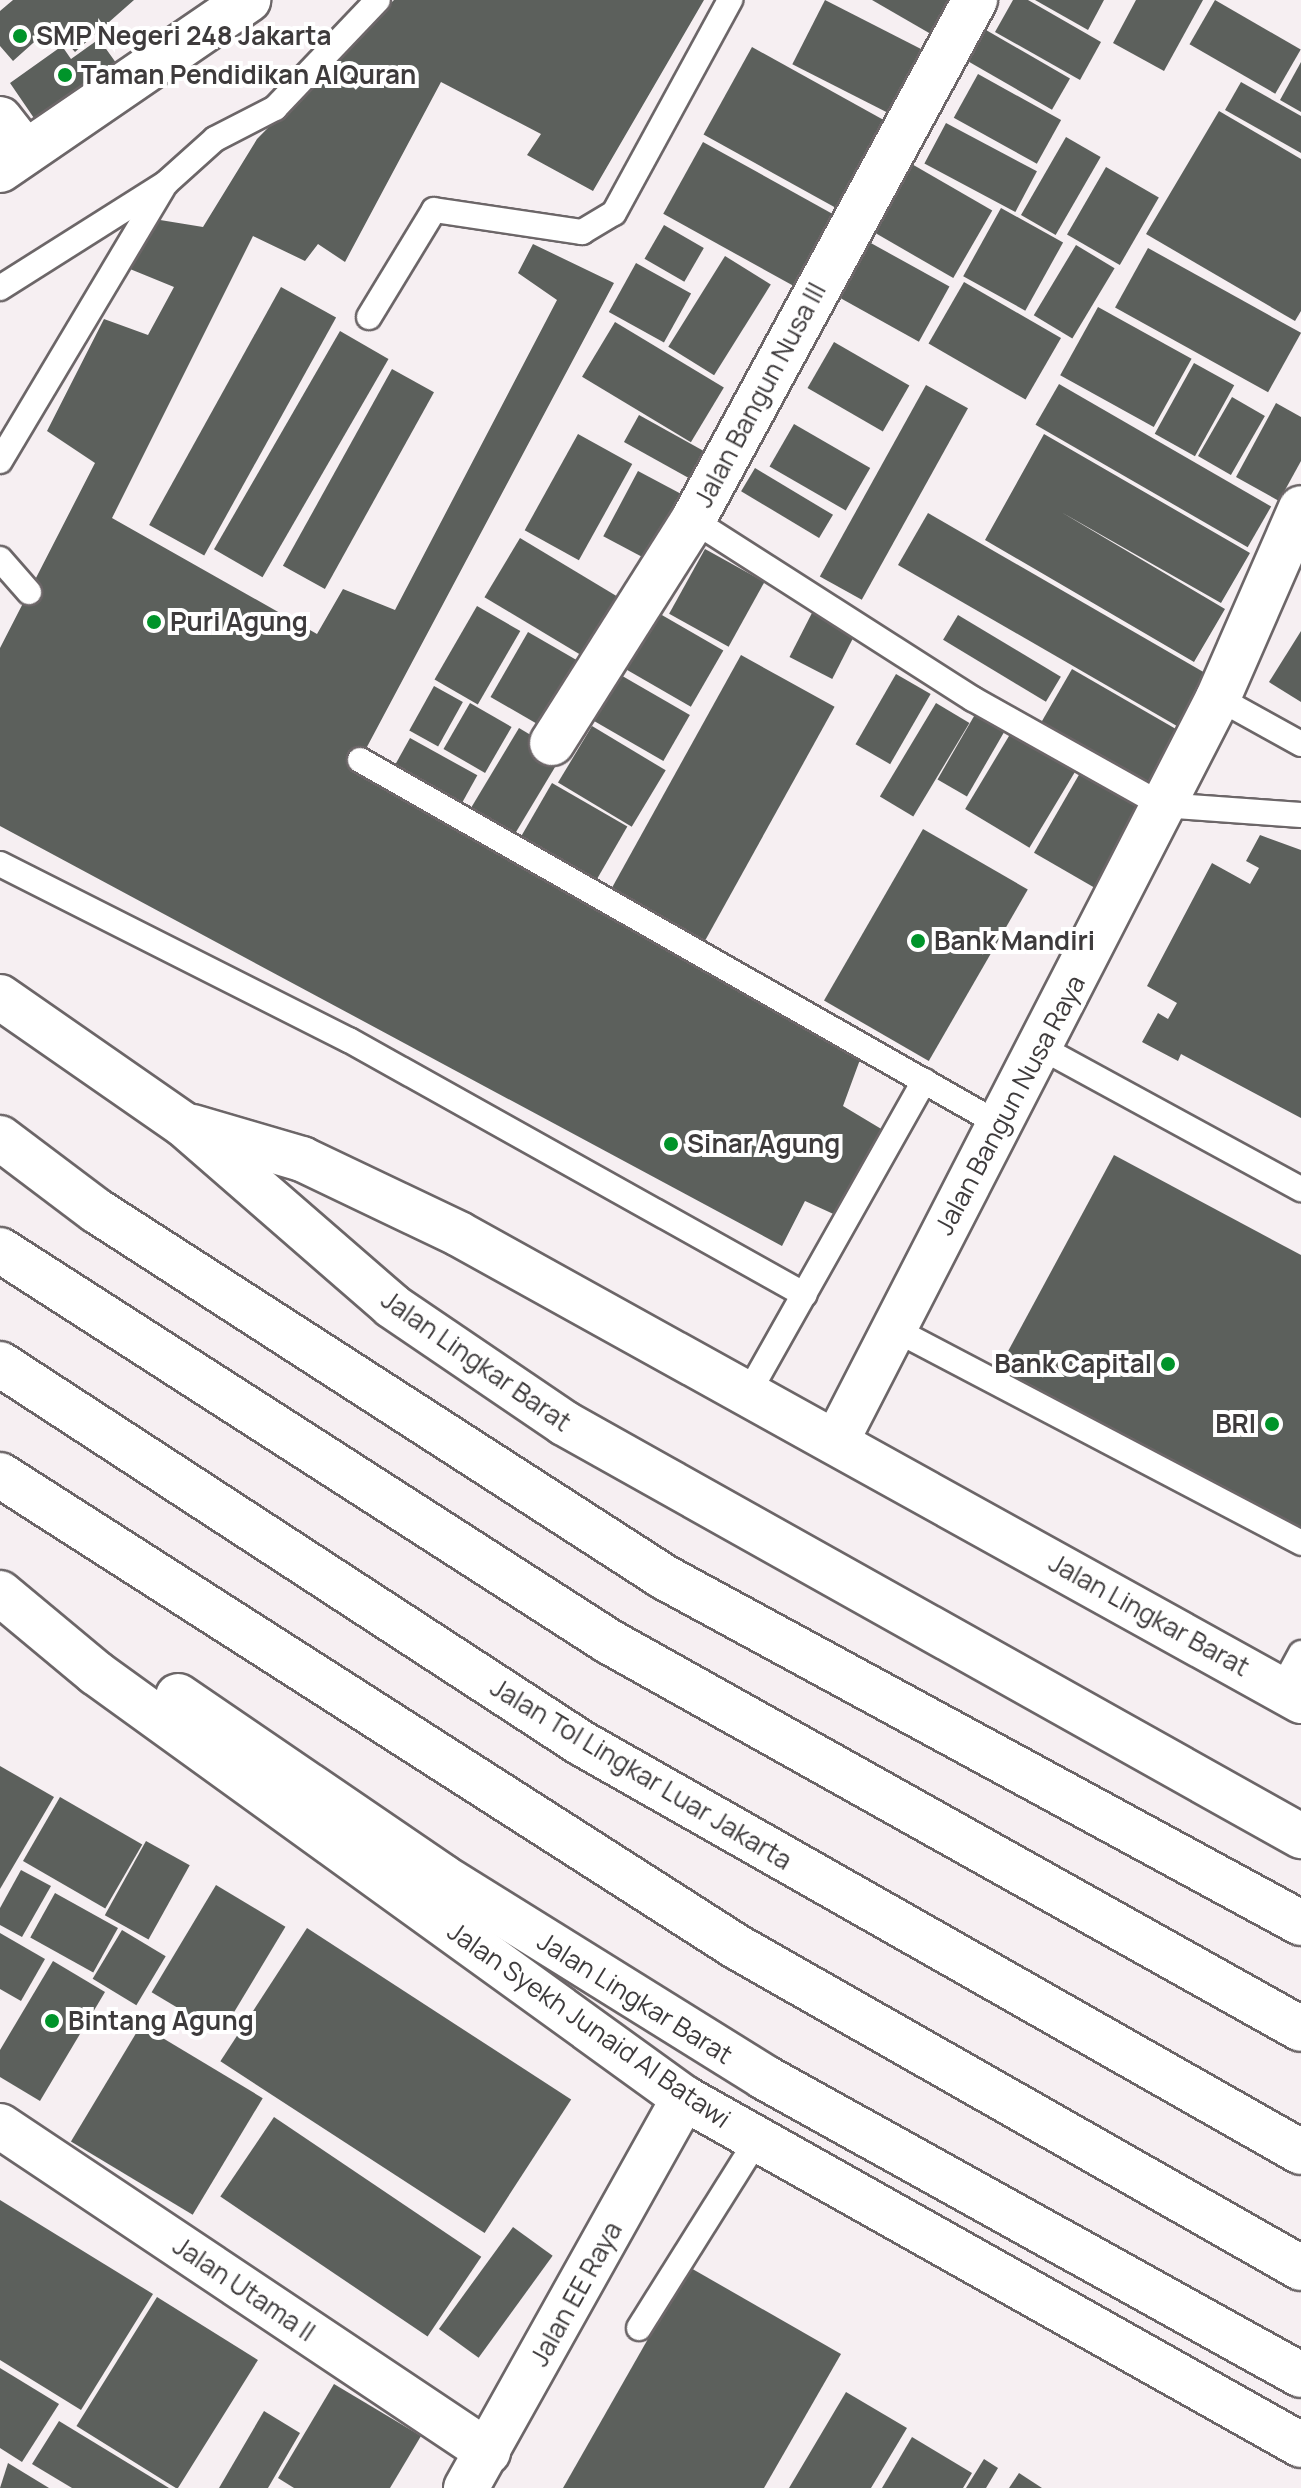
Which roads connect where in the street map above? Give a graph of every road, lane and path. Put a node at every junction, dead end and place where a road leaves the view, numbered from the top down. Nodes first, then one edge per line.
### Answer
1 (248, 0) edge
2 (378, 0) edge
3 (730, 0) edge
4 (975, 0) edge
5 (8, 147) edge
6 (166, 183) junction
7 (0, 288) edge
8 (369, 317) dead end
9 (0, 461) edge
10 (1301, 508) edge
11 (693, 520) junction
12 (0, 559) edge
13 (29, 592) dead end
14 (1218, 698) junction
15 (552, 743) dead end
16 (1301, 744) edge
17 (360, 760) dead end
18 (1162, 805) junction
19 (1301, 815) edge
20 (0, 864) edge
21 (0, 997) edge
22 (1042, 1048) junction
23 (924, 1081) junction
24 (183, 1124) junction
25 (999, 1124) junction
26 (0, 1138) edge
27 (1301, 1189) edge
28 (0, 1250) edge
29 (805, 1295) junction
30 (894, 1329) junction
31 (0, 1364) edge
32 (750, 1390) junction
33 (837, 1440) junction
34 (0, 1475) edge
35 (1301, 1543) edge
36 (0, 1571) edge
37 (0, 1593) edge
38 (1294, 1681) edge
39 (1301, 1836) edge
40 (1301, 1923) edge
41 (1301, 2029) edge
42 (684, 2098) junction
43 (0, 2126) edge
44 (757, 2140) junction
45 (1301, 2152) edge
46 (1301, 2268) edge
47 (639, 2328) dead end
48 (1301, 2375) edge
49 (1301, 2445) edge
50 (477, 2470) edge

1 - 5 main road
2 - 6 lane
3 - 8 lane
4 - 11 main road, Jalan Bangun Nusa III
6 - 7 lane
6 - 9 lane
10 - 14 main road, Jalan Bangun Nusa Raya
11 - 15 main road
11 - 18 lane, Jalan Bangun Nusa III
12 - 13 lane
14 - 16 lane
14 - 18 main road, Jalan Bangun Nusa Raya
17 - 23 lane
18 - 19 lane
18 - 22 main road, Jalan Bangun Nusa Raya
20 - 29 lane
21 - 24 main road, Jalan Lingkar Barat
22 - 25 main road, Jalan Bangun Nusa Raya
22 - 27 lane
23 - 25 lane
23 - 29 lane
24 - 32 main road, Jalan Lingkar Barat
24 - 39 main road, Jalan Lingkar Barat
25 - 30 main road, Jalan Bangun Nusa Raya
26 - 40 main road
28 - 41 main road
29 - 32 lane
30 - 33 main road, Jalan Bangun Nusa Raya
30 - 35 lane
31 - 45 main road, Jalan Tol Lingkar Luar Jakarta
32 - 33 main road, Jalan Lingkar Barat
33 - 38 main road, Jalan Lingkar Barat
34 - 46 main road
36 - 48 main road, Jalan Lingkar Barat
37 - 42 main road, Jalan Syekh Junaid Al Batawi
42 - 44 main road, Jalan Syekh Junaid Al Batawi
42 - 50 main road, Jalan EE Raya
43 - 50 main road, Jalan Utama II
44 - 47 lane
44 - 49 main road, Jalan Syekh Junaid Al Batawi

